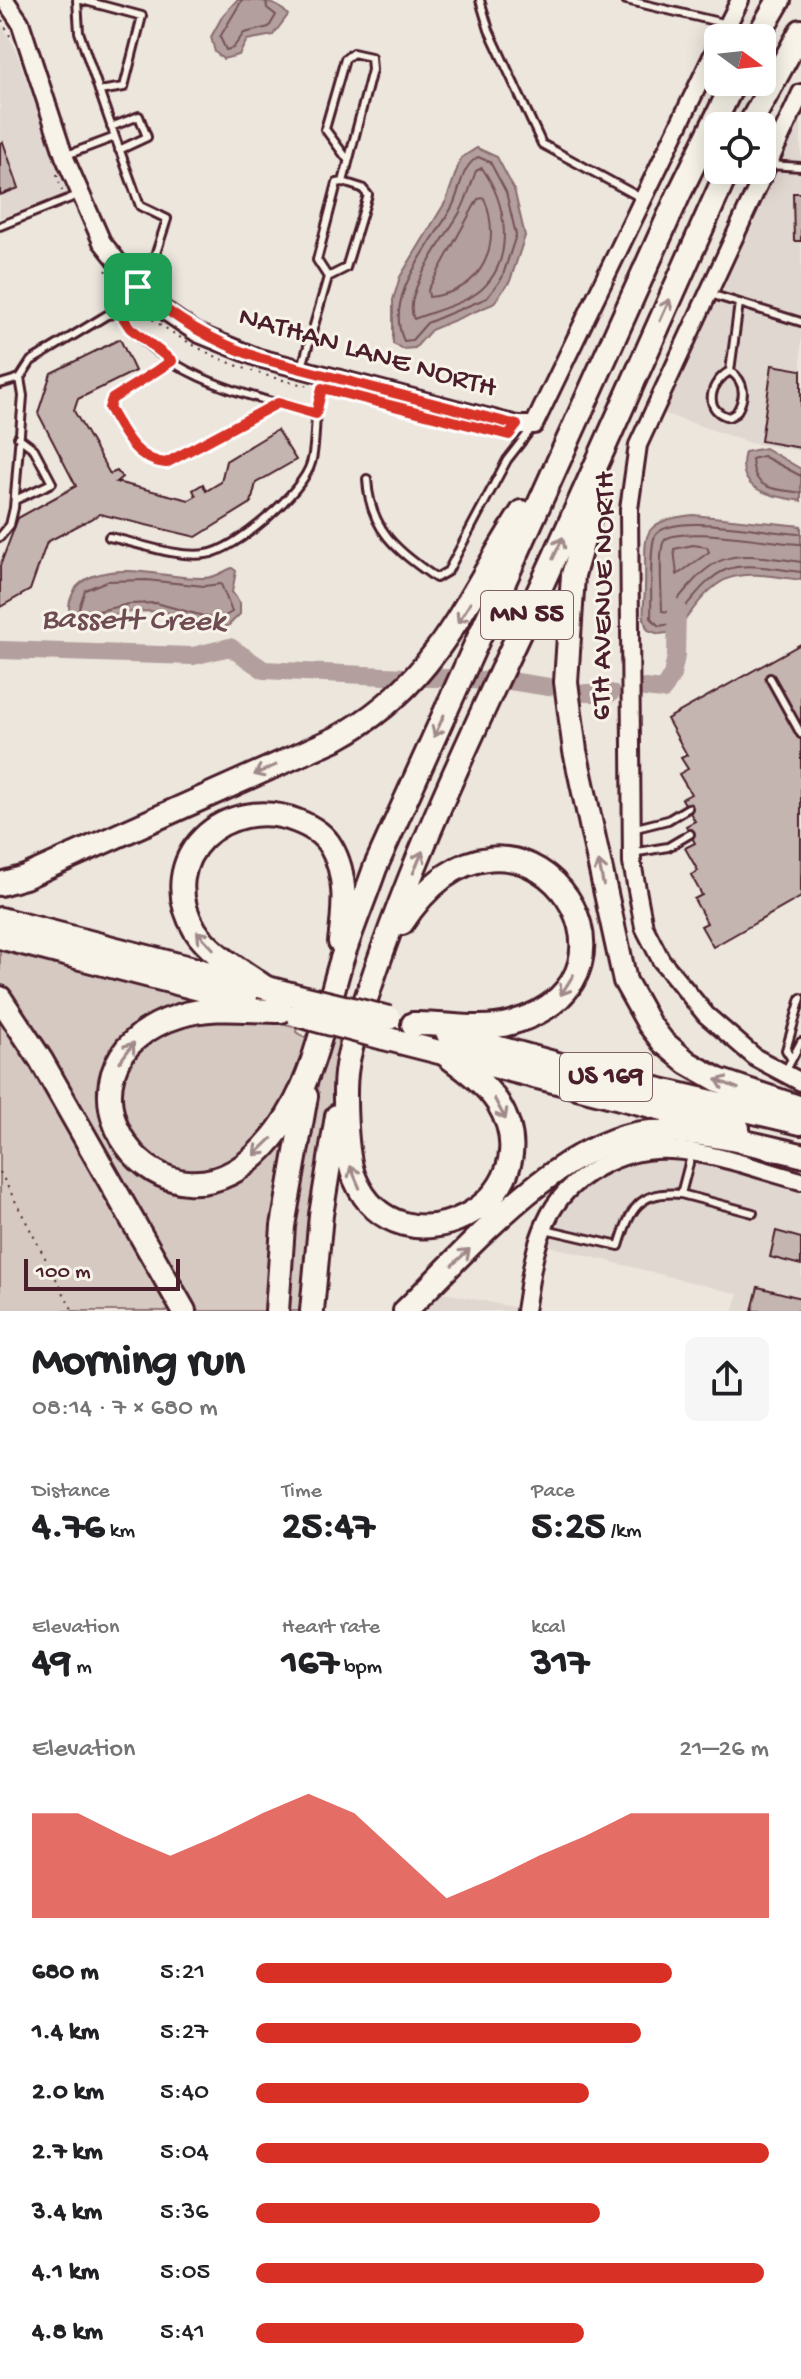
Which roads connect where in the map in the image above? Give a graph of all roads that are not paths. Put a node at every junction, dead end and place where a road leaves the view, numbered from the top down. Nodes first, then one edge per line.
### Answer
1 (79, 0) edge
2 (480, 0) edge
3 (626, 0) edge
4 (740, 0) edge
5 (779, 0) edge
6 (3, 1) edge
7 (728, 24) edge
8 (765, 24) edge
9 (704, 25) edge
10 (801, 31) edge
11 (704, 73) edge
12 (99, 91) junction
13 (801, 93) edge
14 (728, 96) edge
15 (757, 112) edge
16 (111, 127) junction
17 (115, 137) junction
18 (776, 144) edge
19 (119, 150) junction
20 (348, 160) junction
21 (60, 163) junction
22 (776, 166) edge
23 (801, 167) edge
24 (343, 182) junction
25 (722, 184) edge
26 (757, 184) edge
27 (73, 197) junction
28 (644, 199) junction
29 (0, 226) edge
30 (328, 277) junction
31 (138, 287) junction
32 (706, 293) junction
33 (739, 303) junction
34 (120, 313) junction
35 (801, 322) edge
36 (172, 361) junction
37 (302, 367) junction
38 (730, 371) junction
39 (20, 378) junction
40 (324, 381) junction
41 (633, 381) junction
42 (0, 384) edge
43 (278, 403) junction
44 (316, 414) junction
45 (534, 425) junction
46 (18, 437) junction
47 (563, 451) junction
48 (367, 479) dead end
49 (15, 500) junction
50 (0, 537) edge
51 (109, 537) dead end
52 (770, 678) dead end
53 (801, 734) edge
54 (688, 808) dead end
55 (632, 829) junction
56 (690, 834) dead end
57 (632, 853) junction
58 (0, 884) edge
59 (0, 919) edge
60 (0, 937) edge
61 (373, 976) junction
62 (266, 988) junction
63 (332, 991) junction
64 (0, 998) edge
65 (801, 998) edge
66 (294, 1007) junction
67 (413, 1024) junction
68 (386, 1028) junction
69 (801, 1042) edge
70 (446, 1055) junction
71 (314, 1056) junction
72 (791, 1058) junction
73 (347, 1067) junction
74 (784, 1075) junction
75 (801, 1082) edge
76 (801, 1108) edge
77 (801, 1123) edge
78 (801, 1145) edge
79 (692, 1152) junction
80 (801, 1155) edge
81 (801, 1181) edge
82 (681, 1194) junction
83 (753, 1213) dead end
84 (543, 1229) junction
85 (184, 1311) edge
86 (277, 1311) edge
87 (312, 1311) edge
88 (405, 1311) edge
89 (525, 1311) edge

1 - 12 lane
1 - 12 lane
2 - 28 lane
3 - 9 lane
4 - 7 street
5 - 8 highway
6 - 21 street, NATHAN LANE NORTH
10 - 15 highway
11 - 28 street
12 - 16 lane
13 - 18 street, 6TH AVENUE NORTH
14 - 47 highway, MN 55
16 - 17 lane
16 - 19 lane
17 - 19 lane
17 - 21 lane
19 - 31 lane
20 - 20 lane
20 - 24 lane
21 - 27 street, NATHAN LANE NORTH
22 - 23 lane
24 - 30 lane
24 - 30 lane
41 -> 25 highway, MN 55
26 - 32 street, 6TH AVENUE NORTH
27 - 29 lane
27 - 31 street, NATHAN LANE NORTH
28 - 45 street
30 - 37 lane
31 - 34 lane
31 - 37 street, NATHAN LANE NORTH
32 - 33 lane
32 - 55 street, 6TH AVENUE NORTH
33 - 35 lane
33 - 38 lane
34 - 36 lane
34 - 39 lane
36 - 43 lane
36 - 43 lane
37 - 40 street, NATHAN LANE NORTH
38 - 38 lane
39 - 42 lane
39 - 46 lane
40 - 44 lane
40 - 45 street, NATHAN LANE NORTH
61 -> 41 highway, MN 55
76 -> 41 highway
43 - 44 lane
44 - 51 lane
45 - 48 lane
46 - 49 lane
46 - 49 lane
47 -> 58 highway
47 -> 63 highway, MN 55
49 - 50 lane
52 - 53 lane
54 - 55 lane
55 - 57 street, 6TH AVENUE NORTH
56 - 57 lane
57 - 74 street, 6TH AVENUE NORTH
59 - 62 highway, US 169
60 - 66 highway, US 169
61 -> 67 highway
61 - 73 highway, MN 55
62 -> 63 highway
62 - 66 highway, US 169
63 - 71 highway, MN 55
64 - 85 highway
65 - 72 lane
66 - 68 highway, US 169, bridge
71 -> 66 highway
67 - 68 highway, US 169
67 - 77 highway, US 169
68 - 70 highway, US 169
69 - 72 lane
70 -> 73 highway
70 - 78 highway, US 169
71 - 86 highway, MN 55
72 - 74 lane
73 - 87 highway, MN 55
74 - 75 street, 6TH AVENUE NORTH
79 - 81 street
79 - 82 lane
79 - 84 street
88 -> 80 highway
82 - 83 lane
82 - 84 lane
84 - 89 street

